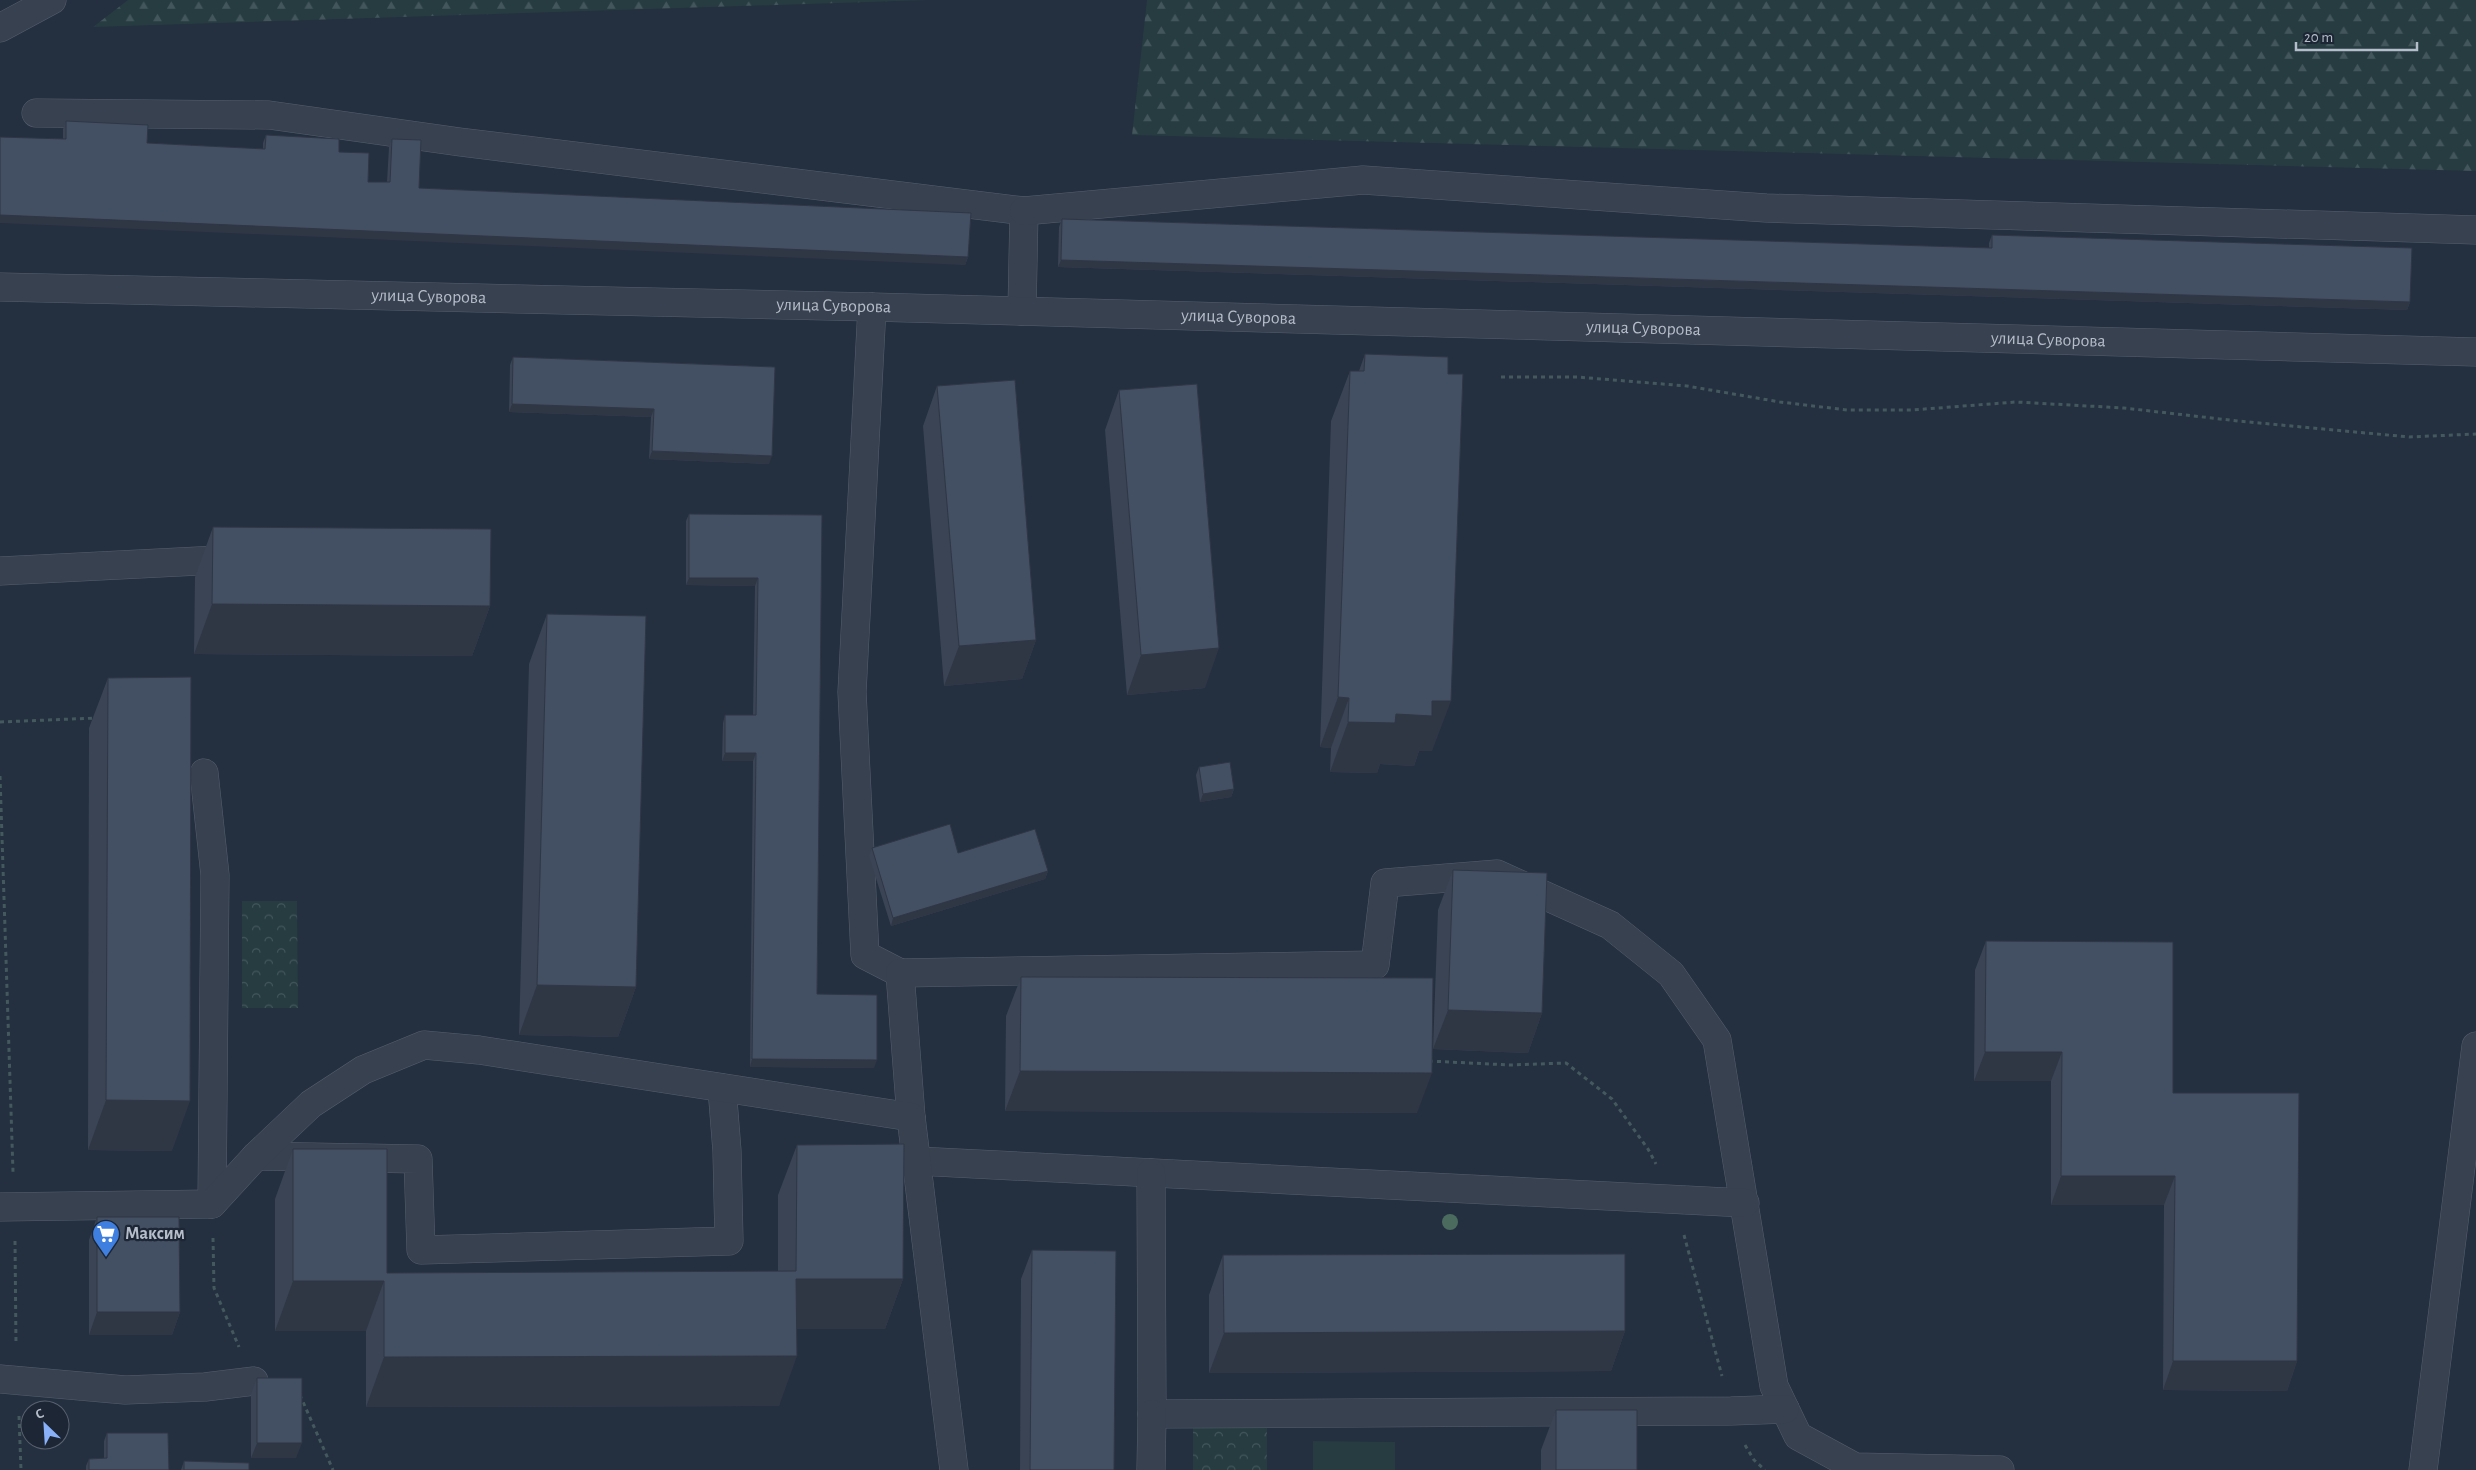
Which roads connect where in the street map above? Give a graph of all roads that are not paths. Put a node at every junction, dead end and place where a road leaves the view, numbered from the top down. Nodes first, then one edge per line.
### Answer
1 (52, 0) edge
2 (0, 28) edge
3 (36, 112) dead end
4 (1024, 211) junction
5 (2476, 230) edge
6 (0, 287) edge
7 (872, 306) junction
8 (1022, 311) junction
9 (2476, 352) edge
10 (263, 559) edge
11 (0, 571) edge
12 (204, 773) dead end
13 (900, 974) junction
14 (2476, 1046) edge
15 (722, 1088) junction
16 (911, 1117) junction
17 (256, 1156) junction
18 (917, 1161) junction
19 (1151, 1173) junction
20 (212, 1204) junction
21 (1745, 1204) junction
22 (7, 1207) edge
23 (8, 1379) edge
24 (254, 1381) road end
25 (1785, 1409) junction
26 (1152, 1414) junction
27 (954, 1470) edge
28 (1151, 1470) edge
29 (2000, 1470) edge
30 (2423, 1470) edge

1 - 2 street
3 - 4 street
4 - 5 street
4 - 8 street
6 - 7 street, улица Суворова
7 - 8 street, улица Суворова
7 - 13 street
8 - 9 street, улица Суворова
10 - 11 street
12 - 20 street
13 - 16 street
13 - 21 street
14 - 30 street
15 - 16 street
15 - 17 street
15 - 17 street
16 - 18 street
17 - 20 street
18 - 19 street
18 - 27 street
19 - 21 street
19 - 26 street
20 - 22 street
21 - 25 street
23 - 24 street
25 - 26 street
25 - 29 street
26 - 28 street

